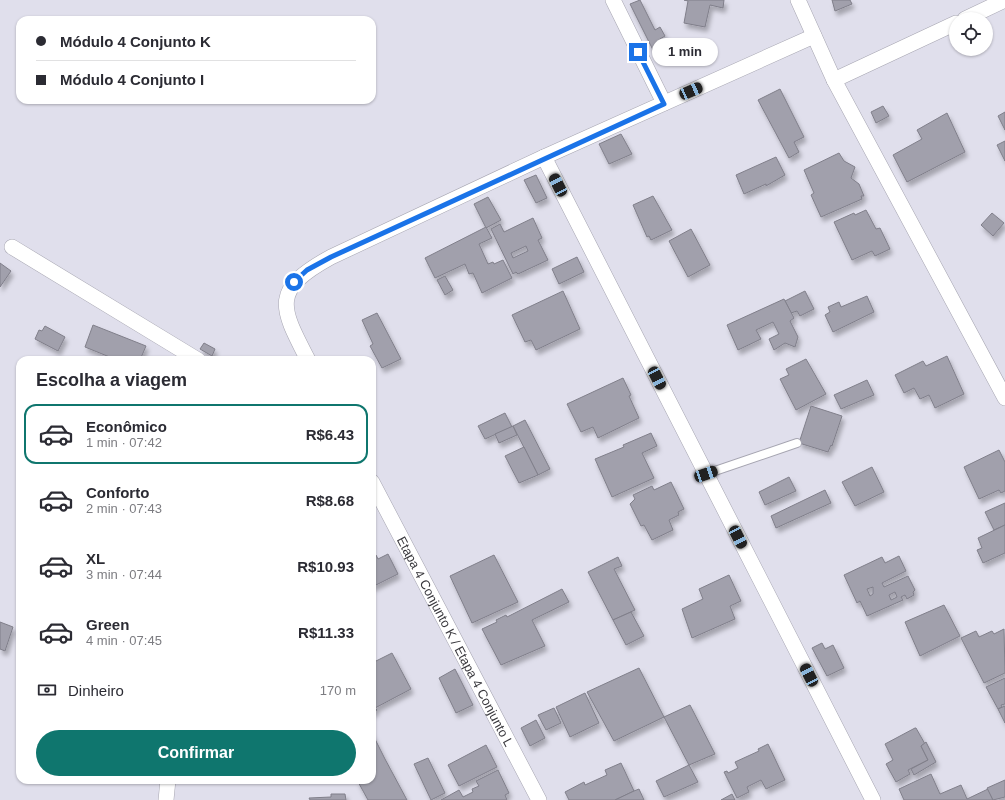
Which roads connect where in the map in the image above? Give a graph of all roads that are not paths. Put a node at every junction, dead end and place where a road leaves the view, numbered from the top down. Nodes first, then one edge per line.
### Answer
1 (613, 0) edge
2 (798, 0) edge
3 (1005, 0) edge
4 (980, 12) edge
5 (949, 26) edge
6 (814, 36) junction
7 (834, 80) junction
8 (664, 104) junction
9 (544, 157) junction
10 (12, 247) dead end
11 (191, 356) edge
12 (306, 356) edge
13 (1005, 398) edge
14 (797, 443) dead end
15 (706, 474) junction
16 (376, 490) edge
17 (168, 784) edge
18 (166, 800) edge
19 (539, 800) edge
20 (873, 800) edge

1 - 8 street
2 - 6 street
3 - 4 street
5 - 7 street
6 - 7 street
6 - 8 street
7 - 13 street
8 - 9 street
9 - 12 street
9 - 15 street
10 - 11 street
14 - 15 lane
15 - 20 street
16 - 19 street, Etapa 4 Conjunto K / Etapa 4 Conjunto L
17 - 18 street

